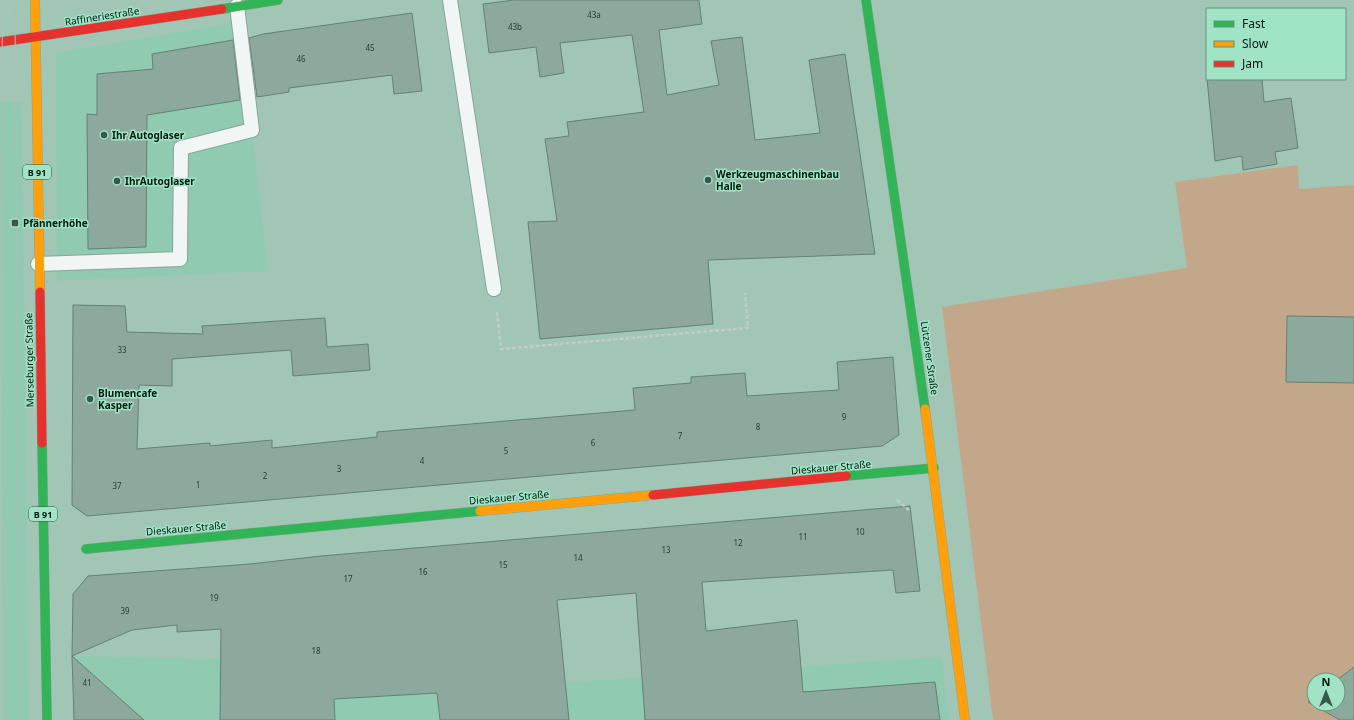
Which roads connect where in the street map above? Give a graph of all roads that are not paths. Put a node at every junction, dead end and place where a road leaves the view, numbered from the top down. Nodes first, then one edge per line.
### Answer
1 (35, 0) edge
2 (278, 0) edge
3 (450, 0) edge
4 (866, 0) edge
5 (237, 6) junction
6 (36, 37) junction
7 (0, 42) edge
8 (38, 264) junction
9 (494, 289) road end
10 (934, 468) junction
11 (86, 549) dead end
12 (47, 720) edge
13 (965, 720) edge

1 - 6 street, Merseburger Straße / B 91
2 - 5 street, Raffineriestraße
3 - 9 lane
4 - 10 street, Lützener Straße
5 - 6 street, Raffineriestraße
5 - 8 lane
6 - 7 street, Raffineriestraße
6 - 8 street, Merseburger Straße / B 91
8 - 12 street, Merseburger Straße / B 91
10 - 11 street, Dieskauer Straße
10 - 13 street, Lützener Straße

